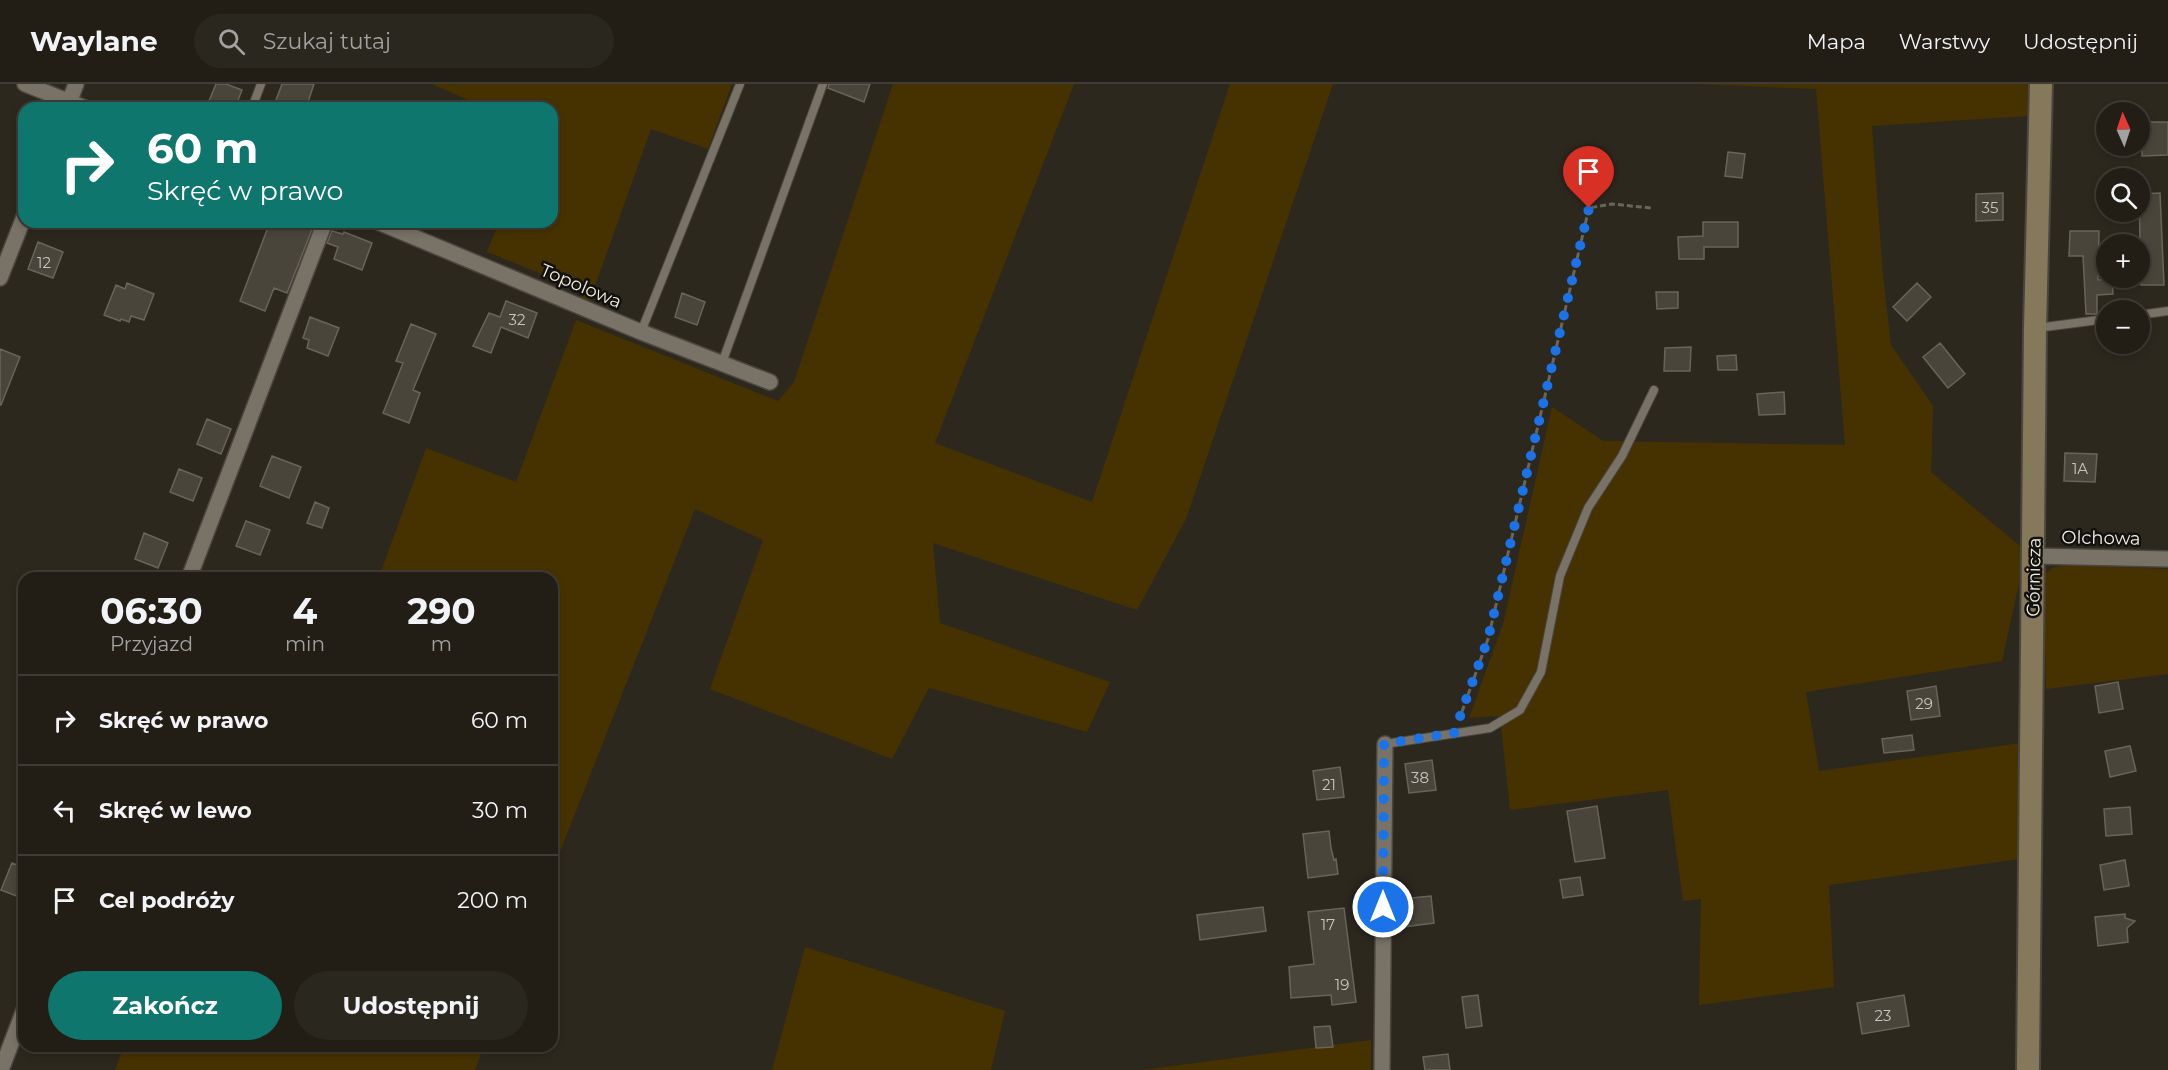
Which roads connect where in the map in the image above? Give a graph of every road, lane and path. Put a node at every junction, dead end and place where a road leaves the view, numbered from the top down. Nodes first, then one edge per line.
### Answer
1 (25, 84) edge
2 (76, 84) edge
3 (261, 84) edge
4 (740, 84) edge
5 (823, 84) edge
6 (2041, 84) edge
7 (64, 102) edge
8 (69, 102) edge
9 (254, 102) edge
10 (1651, 208) dead end
11 (20, 228) edge
12 (323, 228) edge
13 (392, 228) edge
14 (0, 278) edge
15 (2168, 311) edge
16 (2150, 313) edge
17 (2096, 320) edge
18 (2036, 328) junction
19 (641, 332) junction
20 (722, 363) junction
21 (770, 382) dead end
22 (1654, 390) dead end
23 (2034, 556) junction
24 (2168, 559) edge
25 (191, 572) edge
26 (1454, 733) junction
27 (1384, 744) joint
28 (18, 1026) edge
29 (1, 1070) edge
30 (1382, 1070) edge
31 (2028, 1070) edge

1 - 7 street
2 - 8 street
3 - 9 lane
4 - 19 lane
5 - 20 lane
6 - 18 street, Górnicza
10 - 26 path
11 - 14 street
12 - 25 street
13 - 19 street, Topolowa
15 - 16 lane
17 - 18 lane
18 - 23 street, Górnicza
19 - 20 street, Topolowa
20 - 21 street, Topolowa
22 - 26 lane
23 - 24 street, Olchowa
23 - 31 street, Górnicza
26 - 27 lane
27 - 30 street
28 - 29 street

